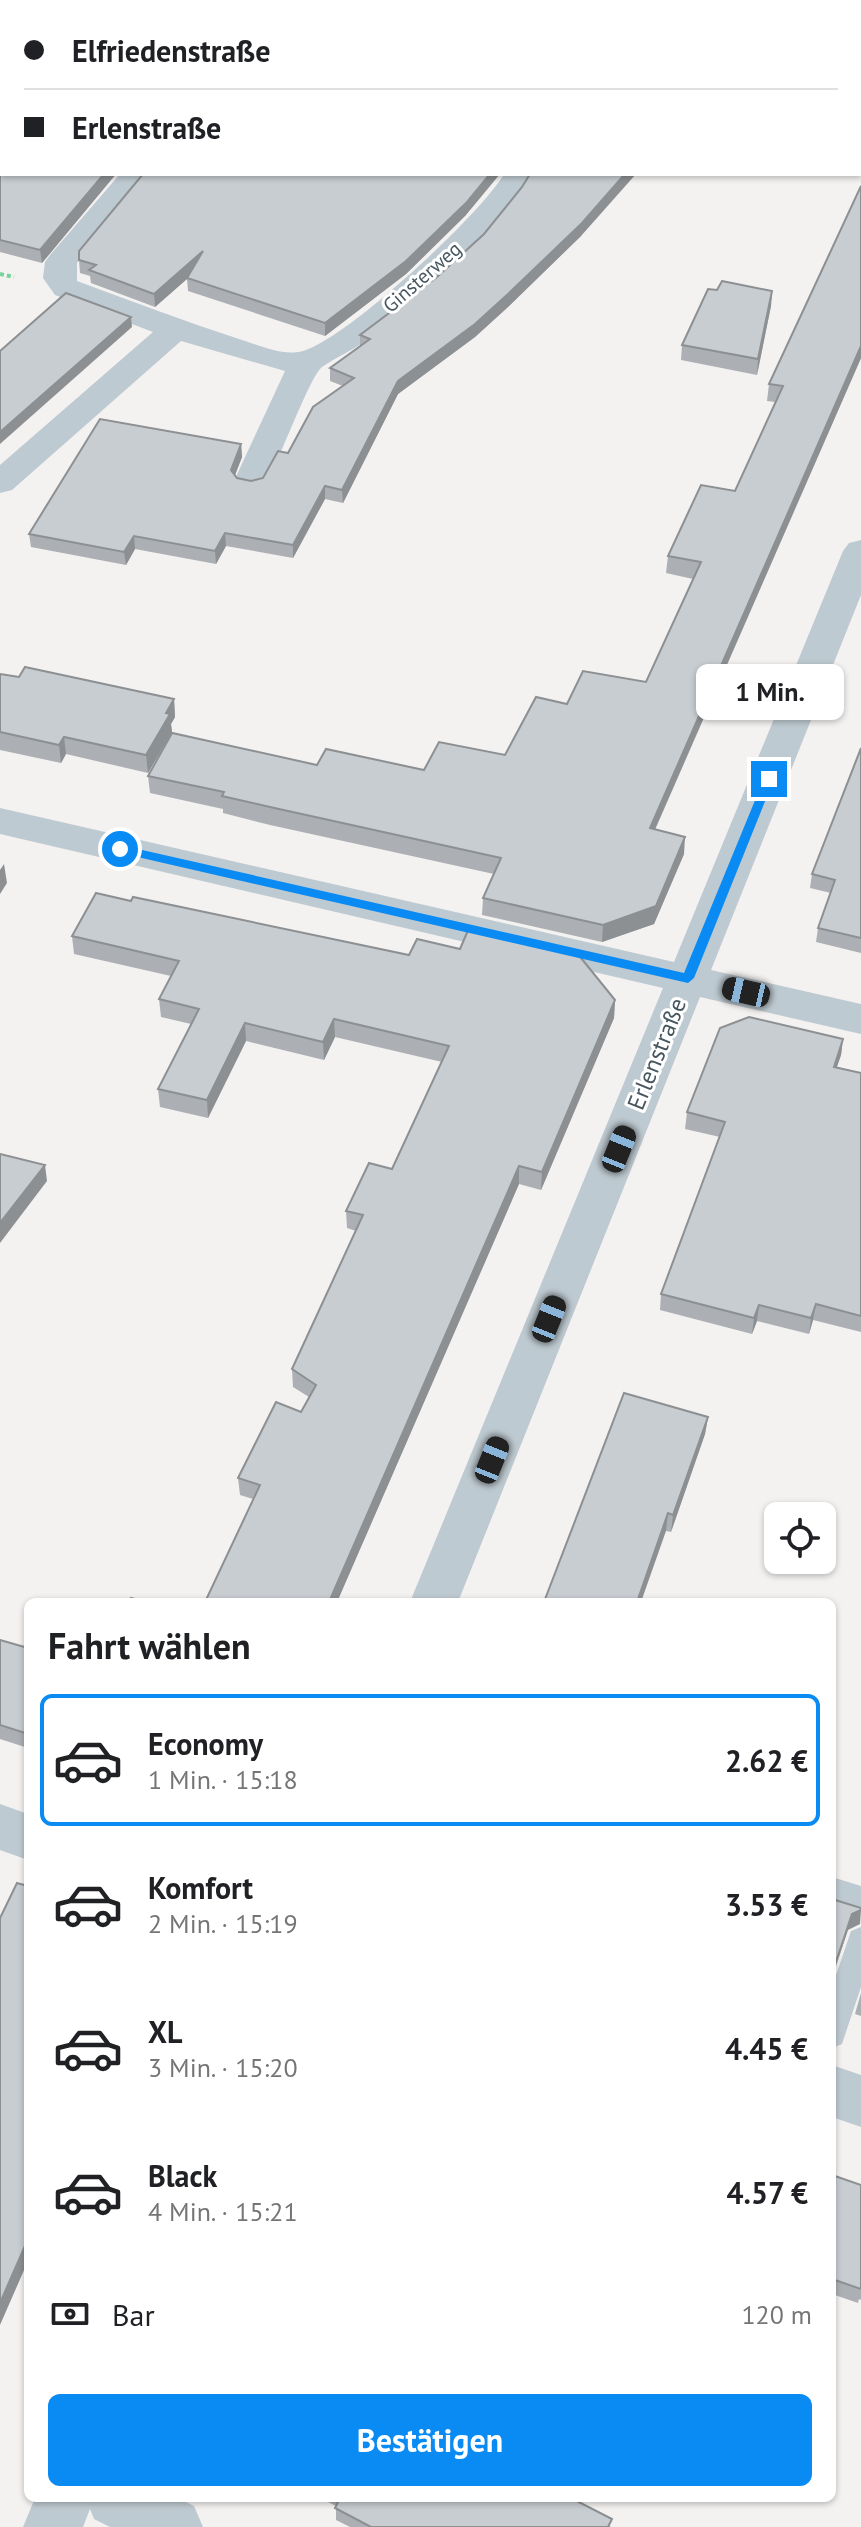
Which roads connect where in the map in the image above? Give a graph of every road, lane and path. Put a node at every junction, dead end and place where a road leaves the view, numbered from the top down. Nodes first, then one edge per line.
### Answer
1 (134, 176) edge
2 (518, 176) edge
3 (176, 329) junction
4 (306, 362) junction
5 (251, 481) edge
6 (0, 483) edge
7 (861, 551) edge
8 (0, 821) edge
9 (688, 978) junction
10 (861, 1019) edge
11 (436, 1598) edge
12 (0, 1827) edge
13 (24, 1836) edge
14 (836, 1891) edge
15 (861, 1899) edge
16 (861, 1940) edge
17 (836, 2021) edge
18 (836, 2092) edge
19 (861, 2101) edge
20 (63, 2502) edge
21 (123, 2502) edge
22 (53, 2527) edge
23 (173, 2527) edge

1 - 3 street
2 - 4 street, Ginsterweg
3 - 4 street
3 - 6 street
4 - 5 street
7 - 9 street, Erlenstraße
8 - 9 street
9 - 10 street
9 - 11 street, Erlenstraße
12 - 13 street
14 - 15 lane
16 - 17 lane
18 - 19 street
20 - 22 street
21 - 23 street

